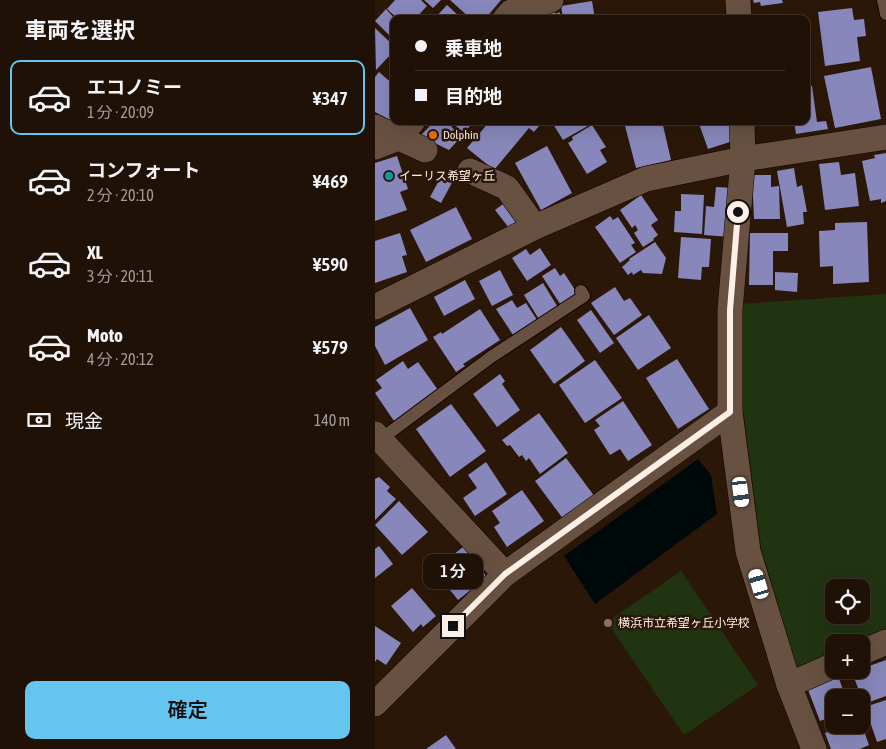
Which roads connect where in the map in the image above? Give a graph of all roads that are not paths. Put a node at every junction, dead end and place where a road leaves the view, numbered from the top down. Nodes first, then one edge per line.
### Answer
1 (738, 0) edge
2 (883, 0) edge
3 (536, 2) edge
4 (886, 14) edge
5 (508, 15) edge
6 (739, 15) edge
7 (742, 125) edge
8 (375, 127) edge
9 (406, 130) edge
10 (886, 138) edge
11 (375, 147) edge
12 (425, 150) dead end
13 (743, 159) junction
14 (470, 171) dead end
15 (535, 227) junction
16 (581, 291) dead end
17 (375, 307) edge
18 (730, 412) junction
19 (377, 439) edge
20 (505, 574) junction
21 (886, 642) edge
22 (870, 649) edge
23 (825, 669) edge
24 (789, 686) junction
25 (375, 704) edge
26 (814, 749) edge

1 - 6 street
2 - 4 lane
3 - 5 street
7 - 13 street
8 - 9 street
9 - 11 street
9 - 12 street
10 - 13 street
13 - 15 street
13 - 18 street
14 - 15 street
15 - 17 street
16 - 19 lane
18 - 20 street
18 - 24 street
19 - 20 street
20 - 25 street
21 - 22 street
23 - 24 street
24 - 26 street

